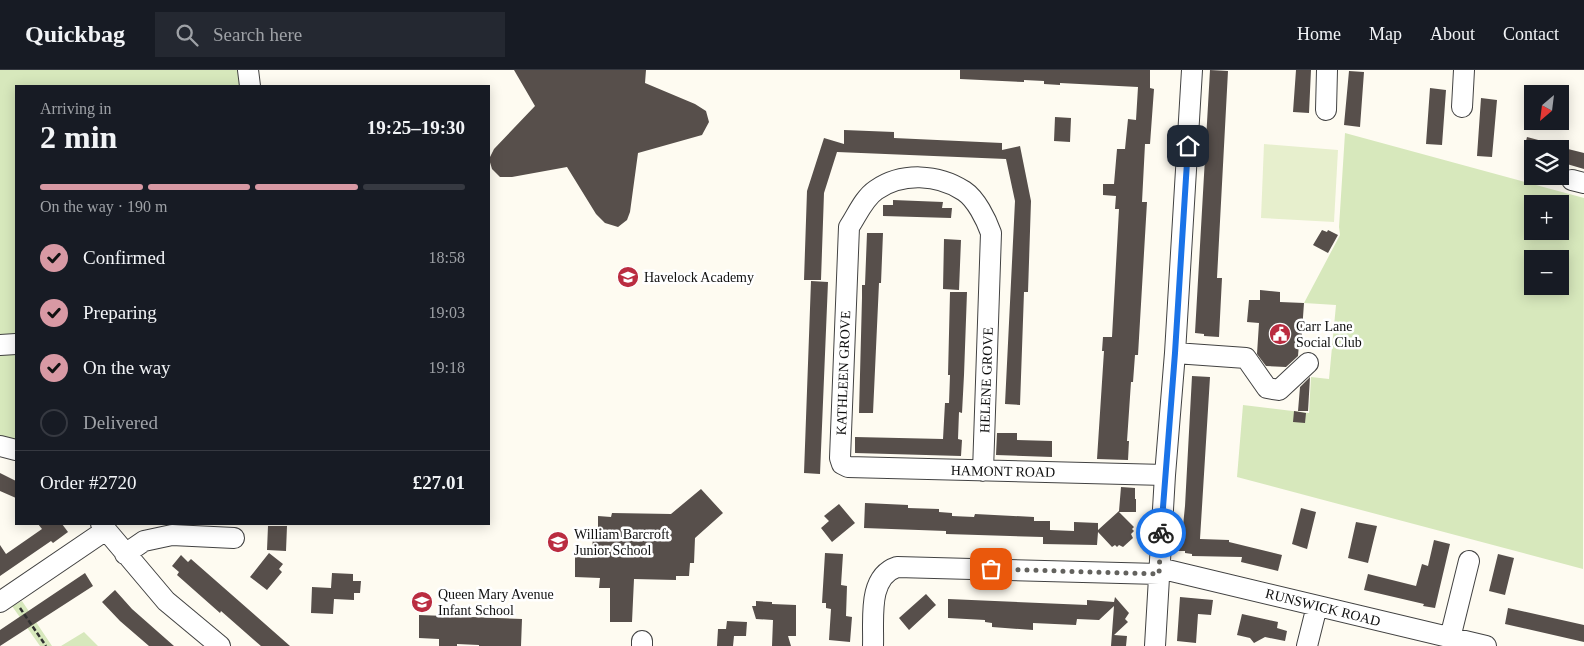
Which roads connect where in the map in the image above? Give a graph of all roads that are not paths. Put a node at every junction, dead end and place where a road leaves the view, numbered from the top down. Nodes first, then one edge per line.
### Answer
1 (248, 70) edge
2 (1192, 70) edge
3 (1327, 70) edge
4 (1464, 70) edge
5 (250, 85) edge
6 (1462, 106) dead end
7 (1326, 110) dead end
8 (989, 289) joint
9 (15, 344) edge
10 (0, 345) edge
11 (1175, 353) junction
12 (1308, 363) dead end
13 (0, 446) edge
14 (15, 450) edge
15 (842, 464) joint
16 (983, 471) junction
17 (1165, 475) junction
18 (103, 527) edge
19 (234, 538) dead end
20 (125, 554) junction
21 (1469, 561) dead end
22 (1159, 571) junction
23 (5, 599) edge
24 (1317, 606) junction
25 (1454, 641) edge
26 (220, 646) edge
27 (873, 646) edge
28 (1155, 646) edge
29 (1307, 646) edge
30 (1486, 646) edge

1 - 5 street
2 - 11 street
3 - 7 street
4 - 6 street
8 - 15 street, KATHLEEN GROVE
8 - 16 street, HELENE GROVE
9 - 10 street
11 - 12 street
11 - 17 street
13 - 14 street
15 - 16 street, HAMONT ROAD
16 - 17 street, HAMONT ROAD
17 - 22 street
18 - 20 street
18 - 23 street
19 - 20 street
20 - 26 street
21 - 25 street
22 - 24 street, RUNSWICK ROAD
22 - 27 street, RUNSWICK ROAD
22 - 28 street
24 - 25 street, RUNSWICK ROAD
24 - 29 street
25 - 30 street, RUNSWICK ROAD

